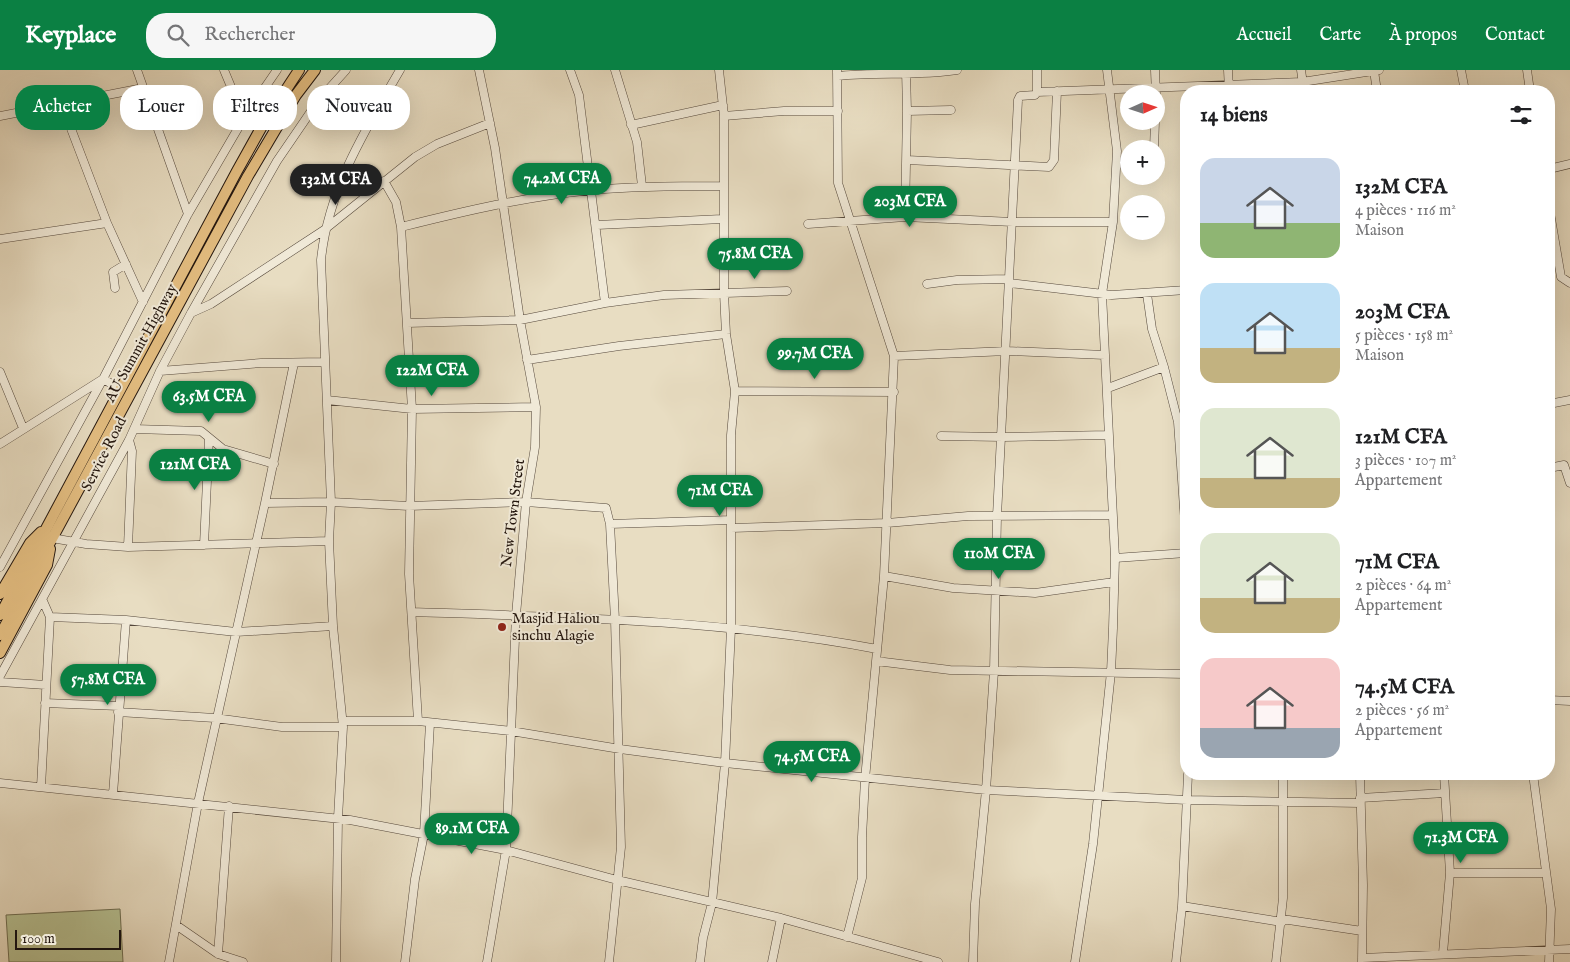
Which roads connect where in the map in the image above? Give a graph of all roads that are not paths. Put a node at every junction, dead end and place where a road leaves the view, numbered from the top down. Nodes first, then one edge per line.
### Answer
1 (137, 70) edge
2 (224, 70) edge
3 (277, 70) edge
4 (299, 70) edge
5 (315, 70) edge
6 (346, 70) edge
7 (400, 70) edge
8 (479, 70) edge
9 (570, 70) edge
10 (615, 70) edge
11 (719, 70) edge
12 (957, 70) edge
13 (1037, 70) edge
14 (1107, 70) edge
15 (1155, 70) edge
16 (1228, 70) edge
17 (1301, 70) edge
18 (1377, 70) edge
19 (1462, 70) edge
20 (1527, 70) edge
21 (906, 72) edge
22 (838, 73) edge
23 (1302, 82) junction
24 (142, 85) edge
25 (230, 85) edge
26 (267, 85) edge
27 (1156, 85) edge
28 (1229, 85) edge
29 (1271, 85) edge
30 (1303, 85) edge
31 (1377, 85) edge
32 (1464, 85) edge
33 (1529, 85) edge
34 (1110, 88) junction
35 (1120, 89) edge
36 (1180, 90) edge
37 (1057, 91) junction
38 (1165, 91) edge
39 (1037, 92) junction
40 (723, 105) junction
41 (907, 110) junction
42 (951, 110) dead end
43 (838, 111) junction
44 (15, 113) edge
45 (0, 116) edge
46 (724, 116) junction
47 (490, 124) junction
48 (631, 125) junction
49 (72, 130) edge
50 (158, 130) edge
51 (237, 130) edge
52 (907, 160) junction
53 (1570, 164) edge
54 (1015, 166) junction
55 (1555, 168) edge
56 (384, 181) junction
57 (642, 186) junction
58 (723, 186) junction
59 (592, 190) junction
60 (504, 202) junction
61 (188, 214) junction
62 (905, 217) junction
63 (722, 219) junction
64 (850, 220) junction
65 (1013, 222) junction
66 (1113, 222) junction
67 (107, 223) junction
68 (808, 224) dead end
69 (597, 225) junction
70 (401, 227) junction
71 (324, 230) junction
72 (0, 239) edge
73 (1555, 242) edge
74 (126, 264) junction
75 (1009, 281) junction
76 (1570, 283) edge
77 (927, 284) dead end
78 (115, 288) dead end
79 (788, 290) dead end
80 (1180, 291) edge
81 (724, 293) junction
82 (1102, 294) junction
83 (1147, 294) junction
84 (143, 302) junction
85 (605, 303) junction
86 (191, 313) junction
87 (520, 320) junction
88 (407, 323) junction
89 (726, 334) junction
90 (1007, 351) junction
91 (1105, 355) junction
92 (894, 356) junction
93 (527, 360) junction
94 (324, 362) junction
95 (294, 363) junction
96 (1164, 367) junction
97 (160, 371) junction
98 (0, 372) edge
99 (103, 379) junction
100 (1108, 388) junction
101 (121, 389) junction
102 (735, 391) junction
103 (894, 392) junction
104 (327, 400) junction
105 (1570, 400) edge
106 (1555, 403) edge
107 (536, 407) junction
108 (412, 408) junction
109 (1178, 422) joint
110 (23, 428) junction
111 (134, 429) junction
112 (1108, 435) junction
113 (941, 436) dead end
114 (1003, 437) junction
115 (209, 438) junction
116 (129, 440) junction
117 (0, 444) edge
118 (1180, 450) edge
119 (274, 464) junction
120 (1555, 467) edge
121 (1570, 483) edge
122 (331, 502) junction
123 (526, 502) junction
124 (265, 503) junction
125 (409, 506) junction
126 (1112, 515) junction
127 (997, 516) junction
128 (887, 523) junction
129 (610, 524) junction
130 (731, 524) junction
131 (48, 538) junction
132 (73, 542) junction
133 (329, 542) junction
134 (204, 545) junction
135 (254, 545) junction
136 (128, 547) junction
137 (1180, 553) edge
138 (1115, 558) junction
139 (0, 568) edge
140 (884, 576) junction
141 (1114, 582) junction
142 (994, 592) junction
143 (0, 594) edge
144 (43, 601) junction
145 (412, 612) junction
146 (0, 615) edge
147 (516, 615) junction
148 (50, 617) junction
149 (126, 620) junction
150 (615, 620) junction
151 (333, 626) junction
152 (731, 628) junction
153 (236, 632) junction
154 (0, 635) edge
155 (877, 649) junction
156 (0, 653) edge
157 (876, 661) junction
158 (994, 671) junction
159 (1111, 672) junction
160 (1180, 674) edge
161 (0, 676) edge
162 (0, 682) edge
163 (46, 685) junction
164 (1555, 700) edge
165 (1570, 701) edge
166 (45, 703) junction
167 (119, 709) junction
168 (216, 718) junction
169 (418, 721) junction
170 (430, 723) junction
171 (343, 724) junction
172 (510, 731) junction
173 (620, 749) junction
174 (725, 763) junction
175 (865, 778) junction
176 (1188, 780) edge
177 (1283, 780) edge
178 (1360, 780) edge
179 (1444, 780) edge
180 (1534, 780) edge
181 (0, 783) edge
182 (41, 788) junction
183 (986, 790) junction
184 (1444, 793) junction
185 (112, 794) junction
186 (1098, 795) junction
187 (1187, 800) junction
188 (1360, 800) junction
189 (1284, 802) junction
190 (198, 803) junction
191 (229, 806) junction
192 (338, 818) junction
193 (424, 834) junction
194 (506, 850) junction
195 (1450, 873) junction
196 (1546, 873) junction
197 (617, 880) junction
198 (712, 903) junction
199 (1182, 906) junction
200 (781, 918) junction
201 (1282, 920) junction
202 (176, 925) junction
203 (1362, 931) junction
204 (847, 937) junction
205 (1570, 949) edge
206 (1551, 951) junction
207 (1443, 953) junction
208 (222, 957) edge
209 (1362, 960) edge
210 (929, 961) edge
211 (169, 962) edge
212 (243, 962) edge
213 (336, 962) edge
214 (405, 962) edge
215 (487, 962) edge
216 (609, 962) edge
217 (700, 962) edge
218 (772, 962) edge
219 (938, 962) edge
220 (973, 962) edge
221 (1075, 962) edge
222 (1176, 962) edge
223 (1276, 962) edge
224 (1549, 962) edge

1 - 24 street
2 - 25 street
3 - 26 street
4 - 101 main road, AU Summit Highway
5 - 131 main road, AU Summit Highway
6 - 86 street, Service Road
7 - 71 street
8 - 47 street, New Town Street
9 - 59 street
10 - 48 street
11 - 40 street
12 - 21 street
13 - 39 street
14 - 34 street
15 - 27 street
16 - 28 street
17 - 23 street
18 - 23 street
18 - 31 street
19 - 32 street
20 - 33 street
21 - 22 street
21 - 41 street
22 - 43 street
23 - 29 street
23 - 30 street
34 - 35 street
34 - 37 street
34 - 66 street
36 - 38 street
37 - 39 street
37 - 54 street
39 - 54 street
40 - 46 street
40 - 48 street
41 - 42 street
41 - 52 street
43 - 46 street
43 - 64 street
44 - 45 street
46 - 58 street
47 - 56 street
47 - 60 street, New Town Street
48 - 57 street
49 - 67 street
50 - 61 street
51 - 61 street
52 - 54 street
52 - 62 street
53 - 55 street
54 - 65 street
56 - 70 street
56 - 71 street
57 - 58 street
57 - 59 street
58 - 63 street
59 - 60 street
59 - 69 street
60 - 70 street
60 - 87 street, New Town Street
61 - 84 street
62 - 64 street
62 - 65 street
63 - 69 street
63 - 81 street
64 - 68 street
64 - 92 street
65 - 66 street
65 - 75 street
66 - 82 street
67 - 72 street
67 - 74 street
69 - 85 street
70 - 88 street
71 - 86 street
71 - 94 street
73 - 76 street
74 - 78 street
74 - 84 street
75 - 77 street
75 - 82 street
75 - 90 street
79 - 81 street
80 - 83 street
81 - 85 street
81 - 89 street
82 - 83 street
82 - 91 street
83 - 96 street
84 - 99 street
85 - 87 street
86 - 97 street, Service Road
87 - 88 street
87 - 93 street, New Town Street
88 - 108 street
89 - 93 street
89 - 102 street
90 - 91 street
90 - 92 street
90 - 114 street
91 - 100 street
92 - 103 street
93 - 107 street, New Town Street
94 - 95 street
94 - 104 street
95 - 97 street
95 - 119 street
96 - 100 street
96 - 109 street
97 - 111 street, Service Road
98 - 110 street
99 - 101 street
99 - 110 street
99 - 139 street
100 - 112 street
101 - 131 main road, AU Summit Highway
102 - 103 street
102 - 130 street
103 - 128 street
104 - 108 street
104 - 122 street
105 - 106 street
107 - 108 street
107 - 123 street, New Town Street
108 - 125 street
109 - 118 street
110 - 117 street
111 - 115 street
111 - 116 street, Service Road
112 - 114 street
112 - 126 street
113 - 114 street
114 - 127 street
115 - 119 street
115 - 134 street
116 - 132 street, Service Road
116 - 136 street
119 - 124 street
120 - 121 street
122 - 124 street
122 - 125 street
122 - 133 street
123 - 125 street
123 - 129 street
123 - 147 street, New Town Street
124 - 135 street
125 - 145 street
126 - 127 street
126 - 138 street
127 - 128 street
127 - 142 street
128 - 130 street
128 - 140 street
129 - 130 street
129 - 150 street
130 - 152 street
131 - 132 street
131 - 143 main road
131 - 146 main road, AU Summit Highway
131 - 154 main road, AU Summit Highway
131 - 156 main road
132 - 136 street
132 - 144 street, Service Road
133 - 135 street
133 - 151 street
134 - 135 street
134 - 136 street
135 - 153 street
137 - 138 street
138 - 141 street
140 - 142 street
140 - 155 street
141 - 142 street
141 - 159 street
142 - 158 street
144 - 148 street
144 - 161 street, Service Road
145 - 147 street
145 - 169 street
147 - 150 street
147 - 172 street, New Town Street
148 - 149 street
148 - 163 street
149 - 153 street
149 - 167 street
150 - 152 street
150 - 173 street
151 - 153 street
151 - 171 street
152 - 155 street
152 - 174 street
153 - 168 street
155 - 157 street
157 - 158 street
157 - 175 street
158 - 159 street
158 - 183 street
159 - 160 street
159 - 186 street
162 - 163 street
163 - 166 street
164 - 165 street
166 - 167 street
166 - 182 street
167 - 168 street
167 - 185 street
168 - 171 street
168 - 190 street
169 - 170 street
169 - 171 street
170 - 172 street
170 - 193 street
171 - 192 street
172 - 173 street
172 - 194 street, New Town Street
173 - 174 street
173 - 197 street
174 - 175 street
174 - 198 street
175 - 183 street
175 - 204 street
176 - 187 street
177 - 189 street
178 - 188 street
179 - 184 street
180 - 196 street
181 - 182 street
182 - 185 street
183 - 186 street
183 - 220 street
184 - 188 street
184 - 195 street
185 - 190 street
186 - 187 street
186 - 221 street
187 - 189 street
187 - 199 street
188 - 189 street
188 - 203 street
189 - 201 street
190 - 191 street
190 - 202 street
191 - 192 street
191 - 208 street
192 - 193 street
192 - 213 street
193 - 194 street
193 - 214 street
194 - 197 street
194 - 215 street, New Town Street
195 - 196 street
195 - 207 street
196 - 206 street
197 - 198 street
197 - 216 street
198 - 200 street
198 - 217 street
199 - 201 street
199 - 222 street
200 - 204 street
200 - 218 street
201 - 203 street
201 - 223 street
202 - 208 street
202 - 211 street
203 - 209 street
204 - 210 street
205 - 206 street
206 - 207 street
206 - 224 street
207 - 209 street
208 - 212 street
210 - 219 street

